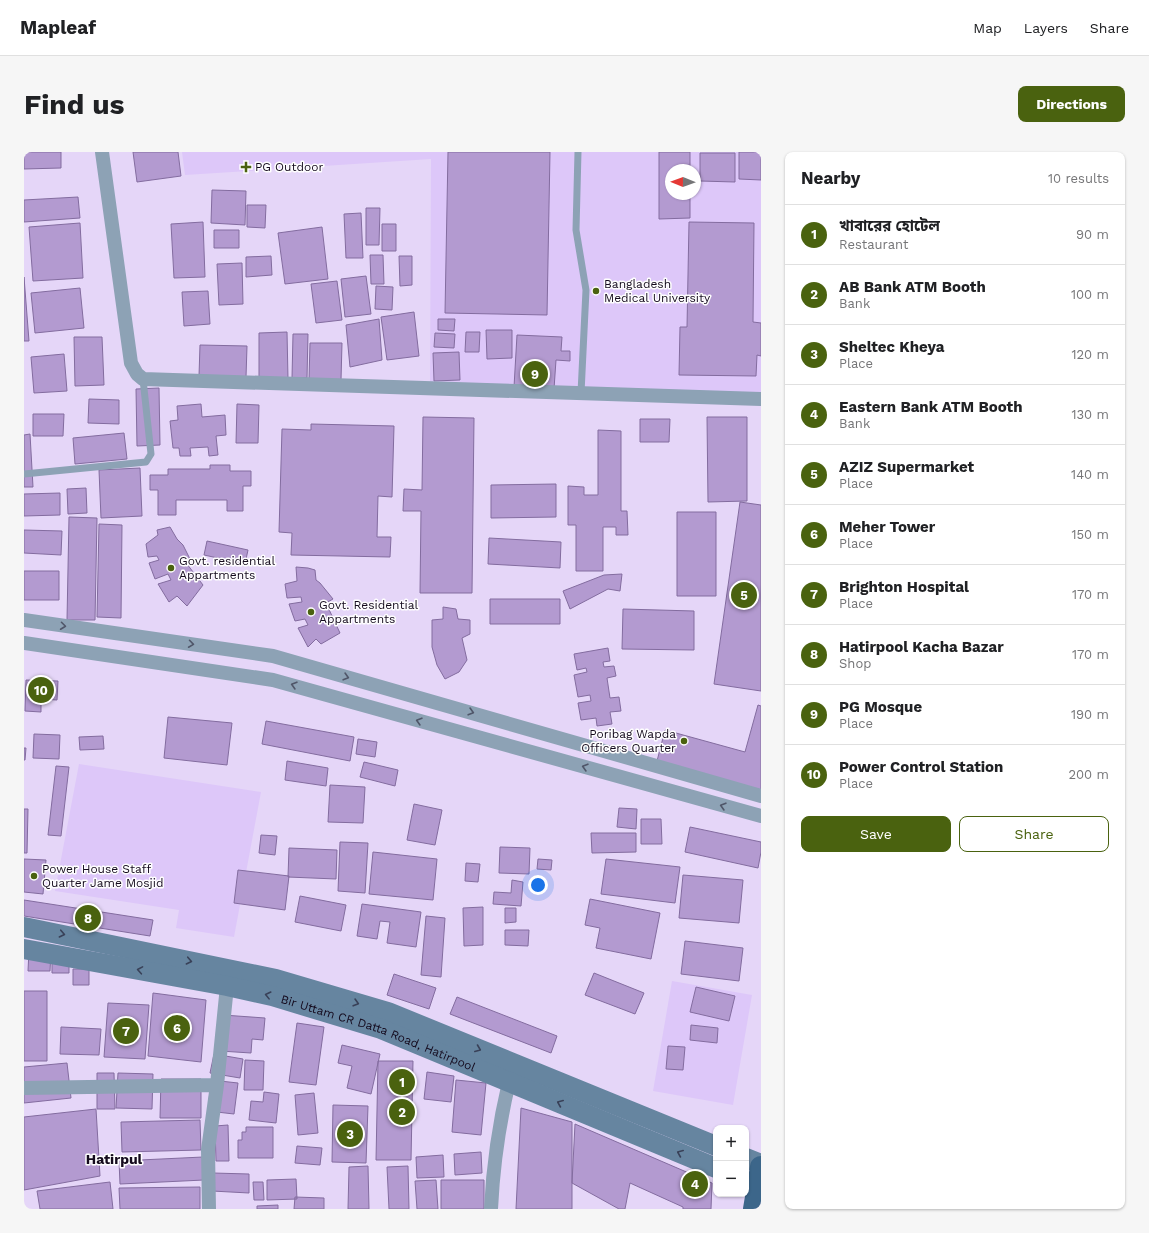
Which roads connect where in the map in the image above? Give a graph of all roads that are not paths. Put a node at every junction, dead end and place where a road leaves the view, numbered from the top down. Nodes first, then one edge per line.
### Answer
1 (102, 152) edge
2 (578, 152) edge
3 (143, 379) junction
4 (581, 393) junction
5 (761, 399) edge
6 (24, 474) edge
7 (24, 620) edge
8 (24, 643) edge
9 (317, 668) junction
10 (312, 690) junction
11 (614, 753) junction
12 (609, 774) junction
13 (761, 796) edge
14 (761, 816) edge
15 (24, 927) edge
16 (24, 949) edge
17 (227, 986) junction
18 (332, 1005) junction
19 (509, 1082) junction
20 (217, 1085) junction
21 (24, 1088) edge
22 (713, 1145) edge
23 (749, 1159) edge
24 (761, 1164) edge
25 (713, 1167) edge
26 (757, 1180) edge
27 (209, 1209) edge
28 (491, 1209) edge
29 (754, 1209) edge

1 - 3 street
2 - 4 lane
3 - 4 street
3 - 6 lane
4 - 5 street
7 -> 9 street
10 -> 8 street
9 - 10 street
9 -> 11 street
12 -> 10 street
11 - 12 street
11 - 13 street
14 -> 12 street
15 -> 18 main road, Bir Uttam CR Datta Road, Hatirpool
17 -> 16 main road, Bir Uttam CR Datta Road, Hatirpool
18 -> 17 main road, Bir Uttam CR Datta Road, Hatirpool
17 - 20 street
18 - 19 main road, Bir Uttam CR Datta Road, Hatirpool
18 -> 22 main road, Bir Uttam CR Datta Road, Hatirpool
25 -> 19 main road, Bir Uttam CR Datta Road, Hatirpool
19 - 28 street
20 - 21 street
20 - 27 street
23 - 24 main road
26 - 29 highway

